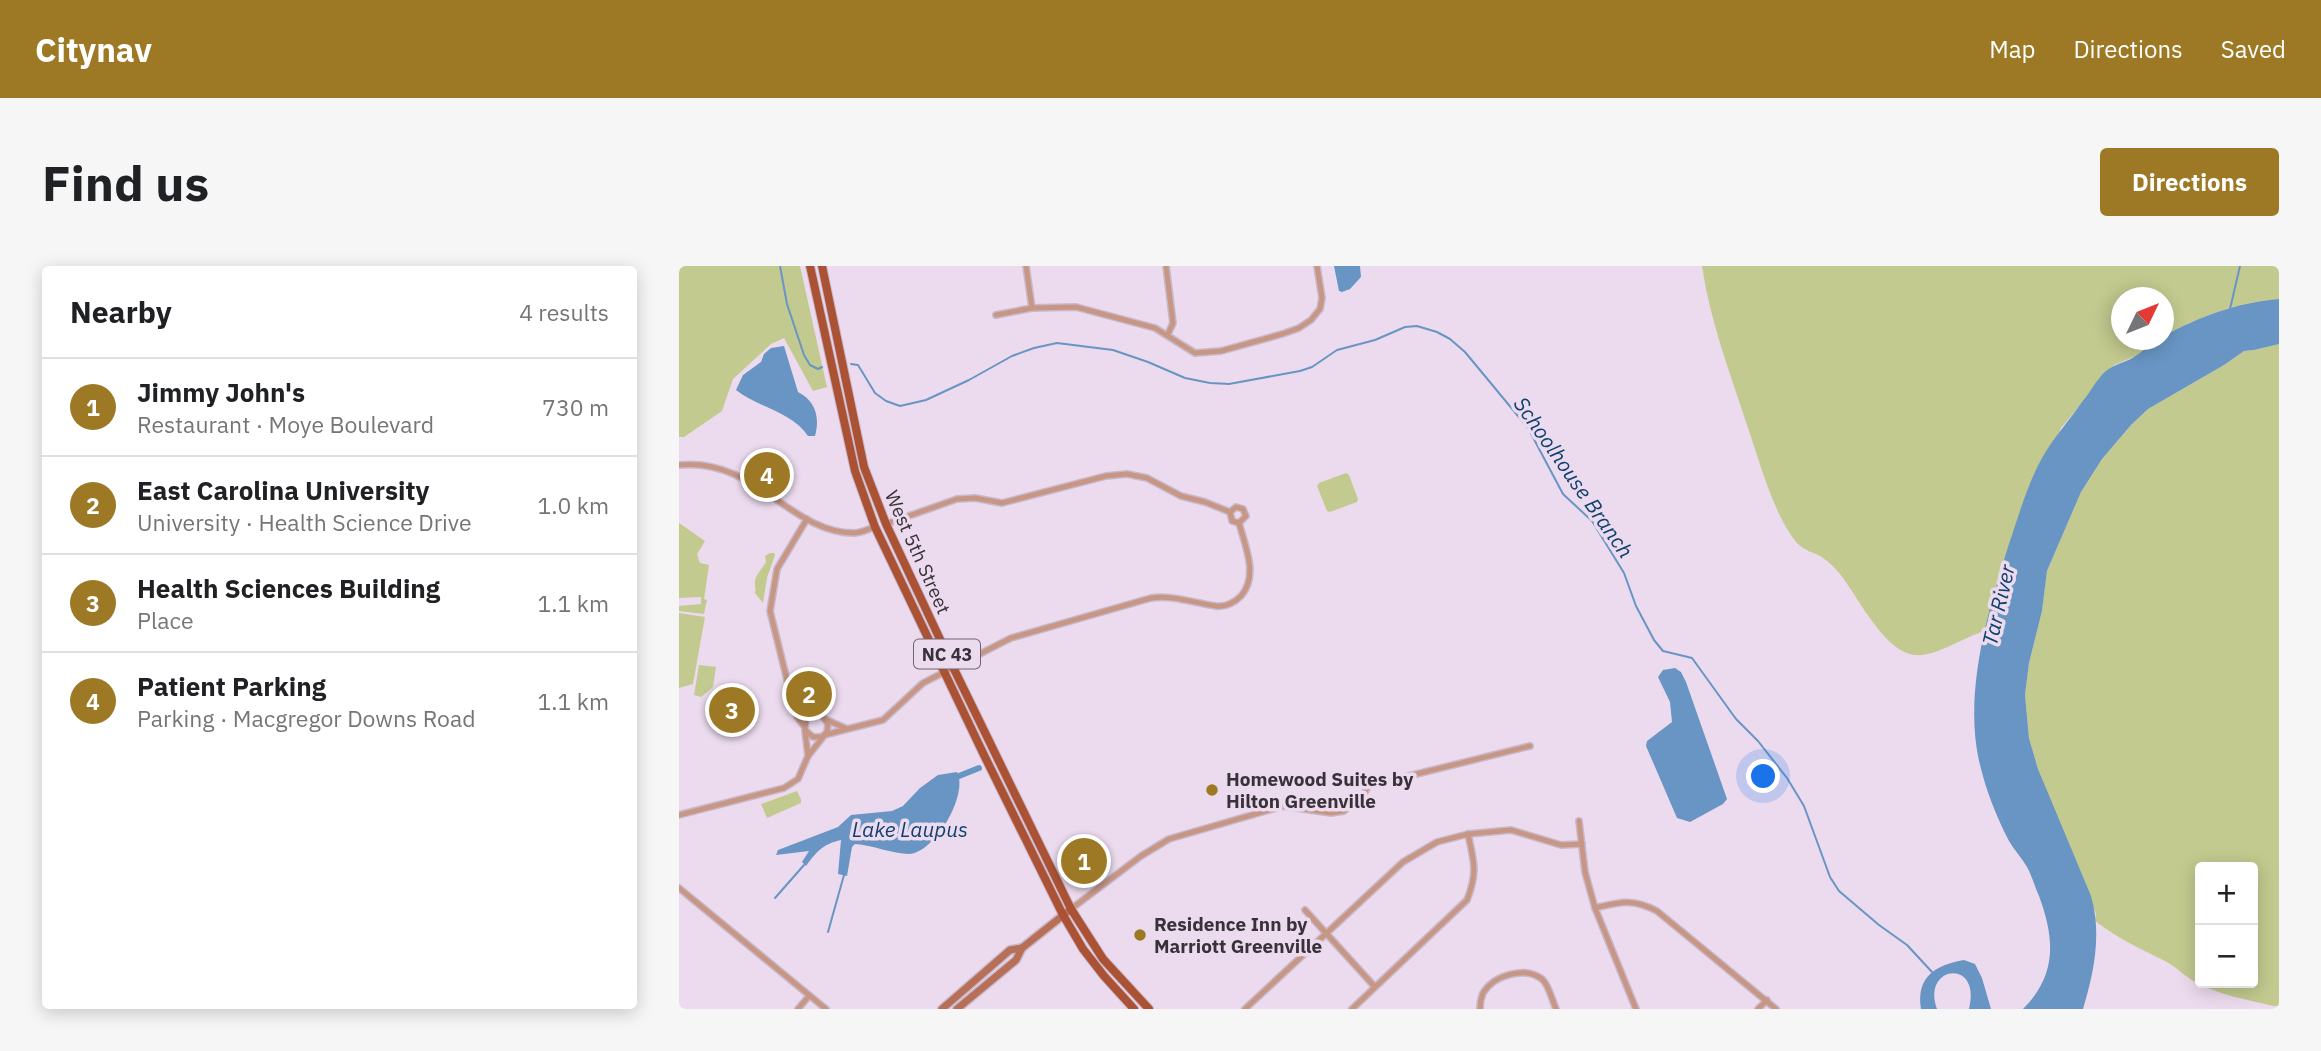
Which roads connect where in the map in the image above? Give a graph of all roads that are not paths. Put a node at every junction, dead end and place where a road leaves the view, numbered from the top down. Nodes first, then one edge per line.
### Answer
1 (810, 266) edge
2 (822, 266) edge
3 (1026, 266) edge
4 (1166, 266) edge
5 (1317, 266) edge
6 (1032, 308) junction
7 (996, 315) dead end
8 (1168, 334) junction
9 (679, 466) edge
10 (1230, 512) junction
11 (807, 519) junction
12 (1239, 523) junction
13 (886, 524) junction
14 (875, 527) junction
15 (953, 667) junction
16 (943, 672) junction
17 (793, 705) junction
18 (812, 714) junction
19 (827, 720) junction
20 (804, 728) junction
21 (845, 728) junction
22 (822, 736) junction
23 (1530, 746) dead end
24 (808, 755) junction
25 (679, 815) edge
26 (1579, 821) dead end
27 (1468, 834) junction
28 (1582, 844) junction
29 (679, 888) edge
30 (1595, 908) junction
31 (1071, 909) junction
32 (1305, 910) dead end
33 (1063, 915) junction
34 (1326, 934) junction
35 (1022, 948) junction
36 (1375, 987) junction
37 (809, 996) junction
38 (1767, 1000) junction
39 (798, 1009) edge
40 (826, 1009) edge
41 (942, 1009) edge
42 (957, 1009) edge
43 (1135, 1009) edge
44 (1149, 1009) edge
45 (1245, 1009) edge
46 (1352, 1009) edge
47 (1480, 1009) edge
48 (1556, 1009) edge
49 (1636, 1009) edge
50 (1758, 1009) edge
51 (1776, 1009) edge

1 - 14 main road, West 5th Street / NC 43
2 - 13 main road, West 5th Street / NC 43
3 - 6 street
4 - 8 street
5 - 8 street
6 - 7 street
6 - 8 street
9 - 11 street
10 - 12 street
10 - 12 street
10 - 13 street
11 - 14 street
11 - 17 street
12 - 15 street
13 - 15 main road, West 5th Street / NC 43
14 - 16 main road, West 5th Street / NC 43
15 - 16 street
15 - 31 main road, West 5th Street / NC 43
16 - 21 street
16 - 33 main road, West 5th Street / NC 43
17 - 18 street
17 - 20 street
18 - 19 street
18 - 20 street
19 - 21 street
19 - 22 street
20 - 22 street
20 - 24 street
21 - 22 street
22 - 24 street
23 - 31 street
24 - 25 street
26 - 28 street
27 - 28 street
27 - 34 street
27 - 36 street
28 - 30 street
29 - 37 street
30 - 38 street
30 - 49 street
31 - 33 street
31 - 44 main road, West 5th Street / NC 43
32 - 34 street
33 - 35 street
33 - 43 main road, West 5th Street / NC 43
34 - 36 street
34 - 45 street
35 - 41 street
35 - 42 street
36 - 46 street
37 - 39 street
37 - 40 street
38 - 50 street
38 - 51 street
47 - 48 street

